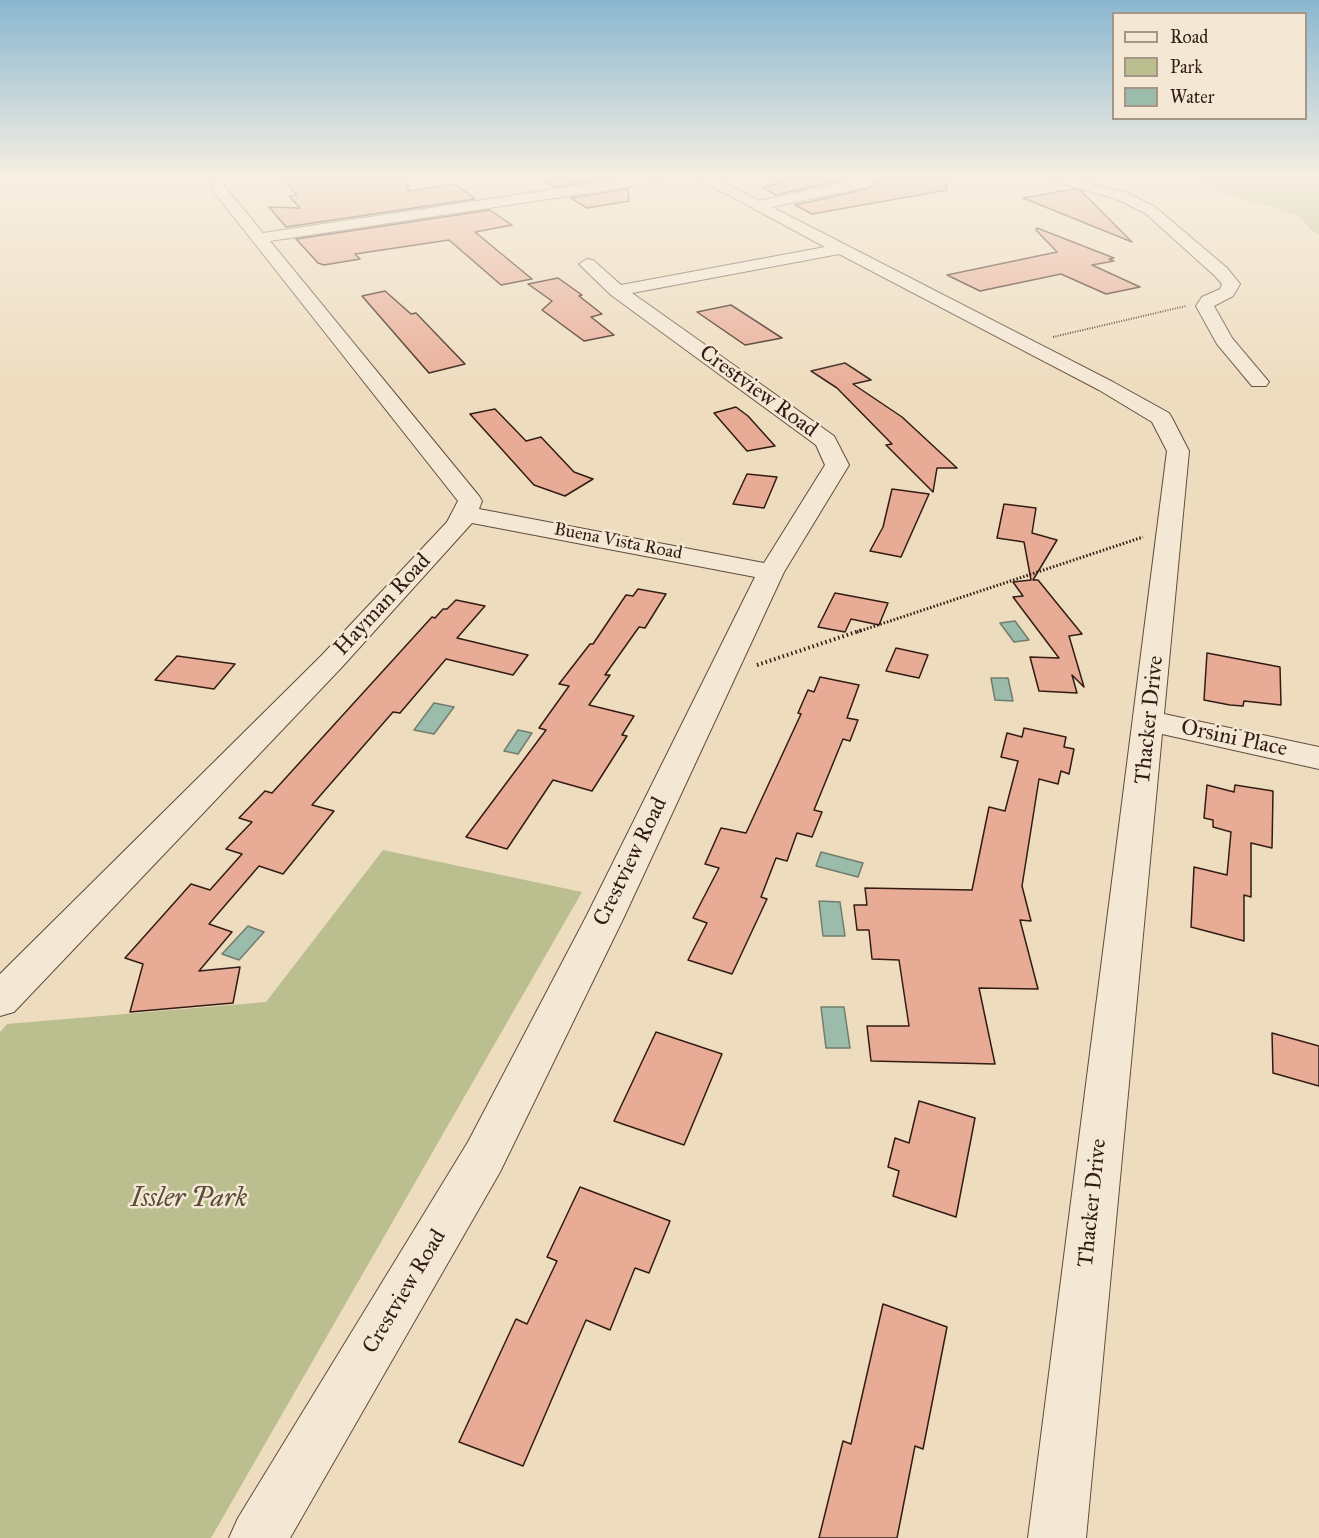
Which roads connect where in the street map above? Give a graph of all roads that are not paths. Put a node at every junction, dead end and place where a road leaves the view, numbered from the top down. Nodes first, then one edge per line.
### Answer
1 (268, 250) edge
2 (837, 250) edge
3 (842, 250) edge
4 (1196, 250) edge
5 (586, 264) dead end
6 (617, 291) junction
7 (1259, 382) dead end
8 (465, 514) junction
9 (771, 572) junction
10 (1150, 721) junction
11 (1319, 758) edge
12 (0, 1000) edge
13 (258, 1538) edge
14 (1057, 1538) edge

1 - 8 street
2 - 6 street
3 - 10 street, Thacker Drive
4 - 7 street
5 - 6 street, Crestview Road
6 - 9 street, Crestview Road
8 - 9 street, Buena Vista Road
8 - 12 street, Hayman Road
9 - 13 street, Crestview Road
10 - 11 street, Orsini Place
10 - 14 street, Thacker Drive

